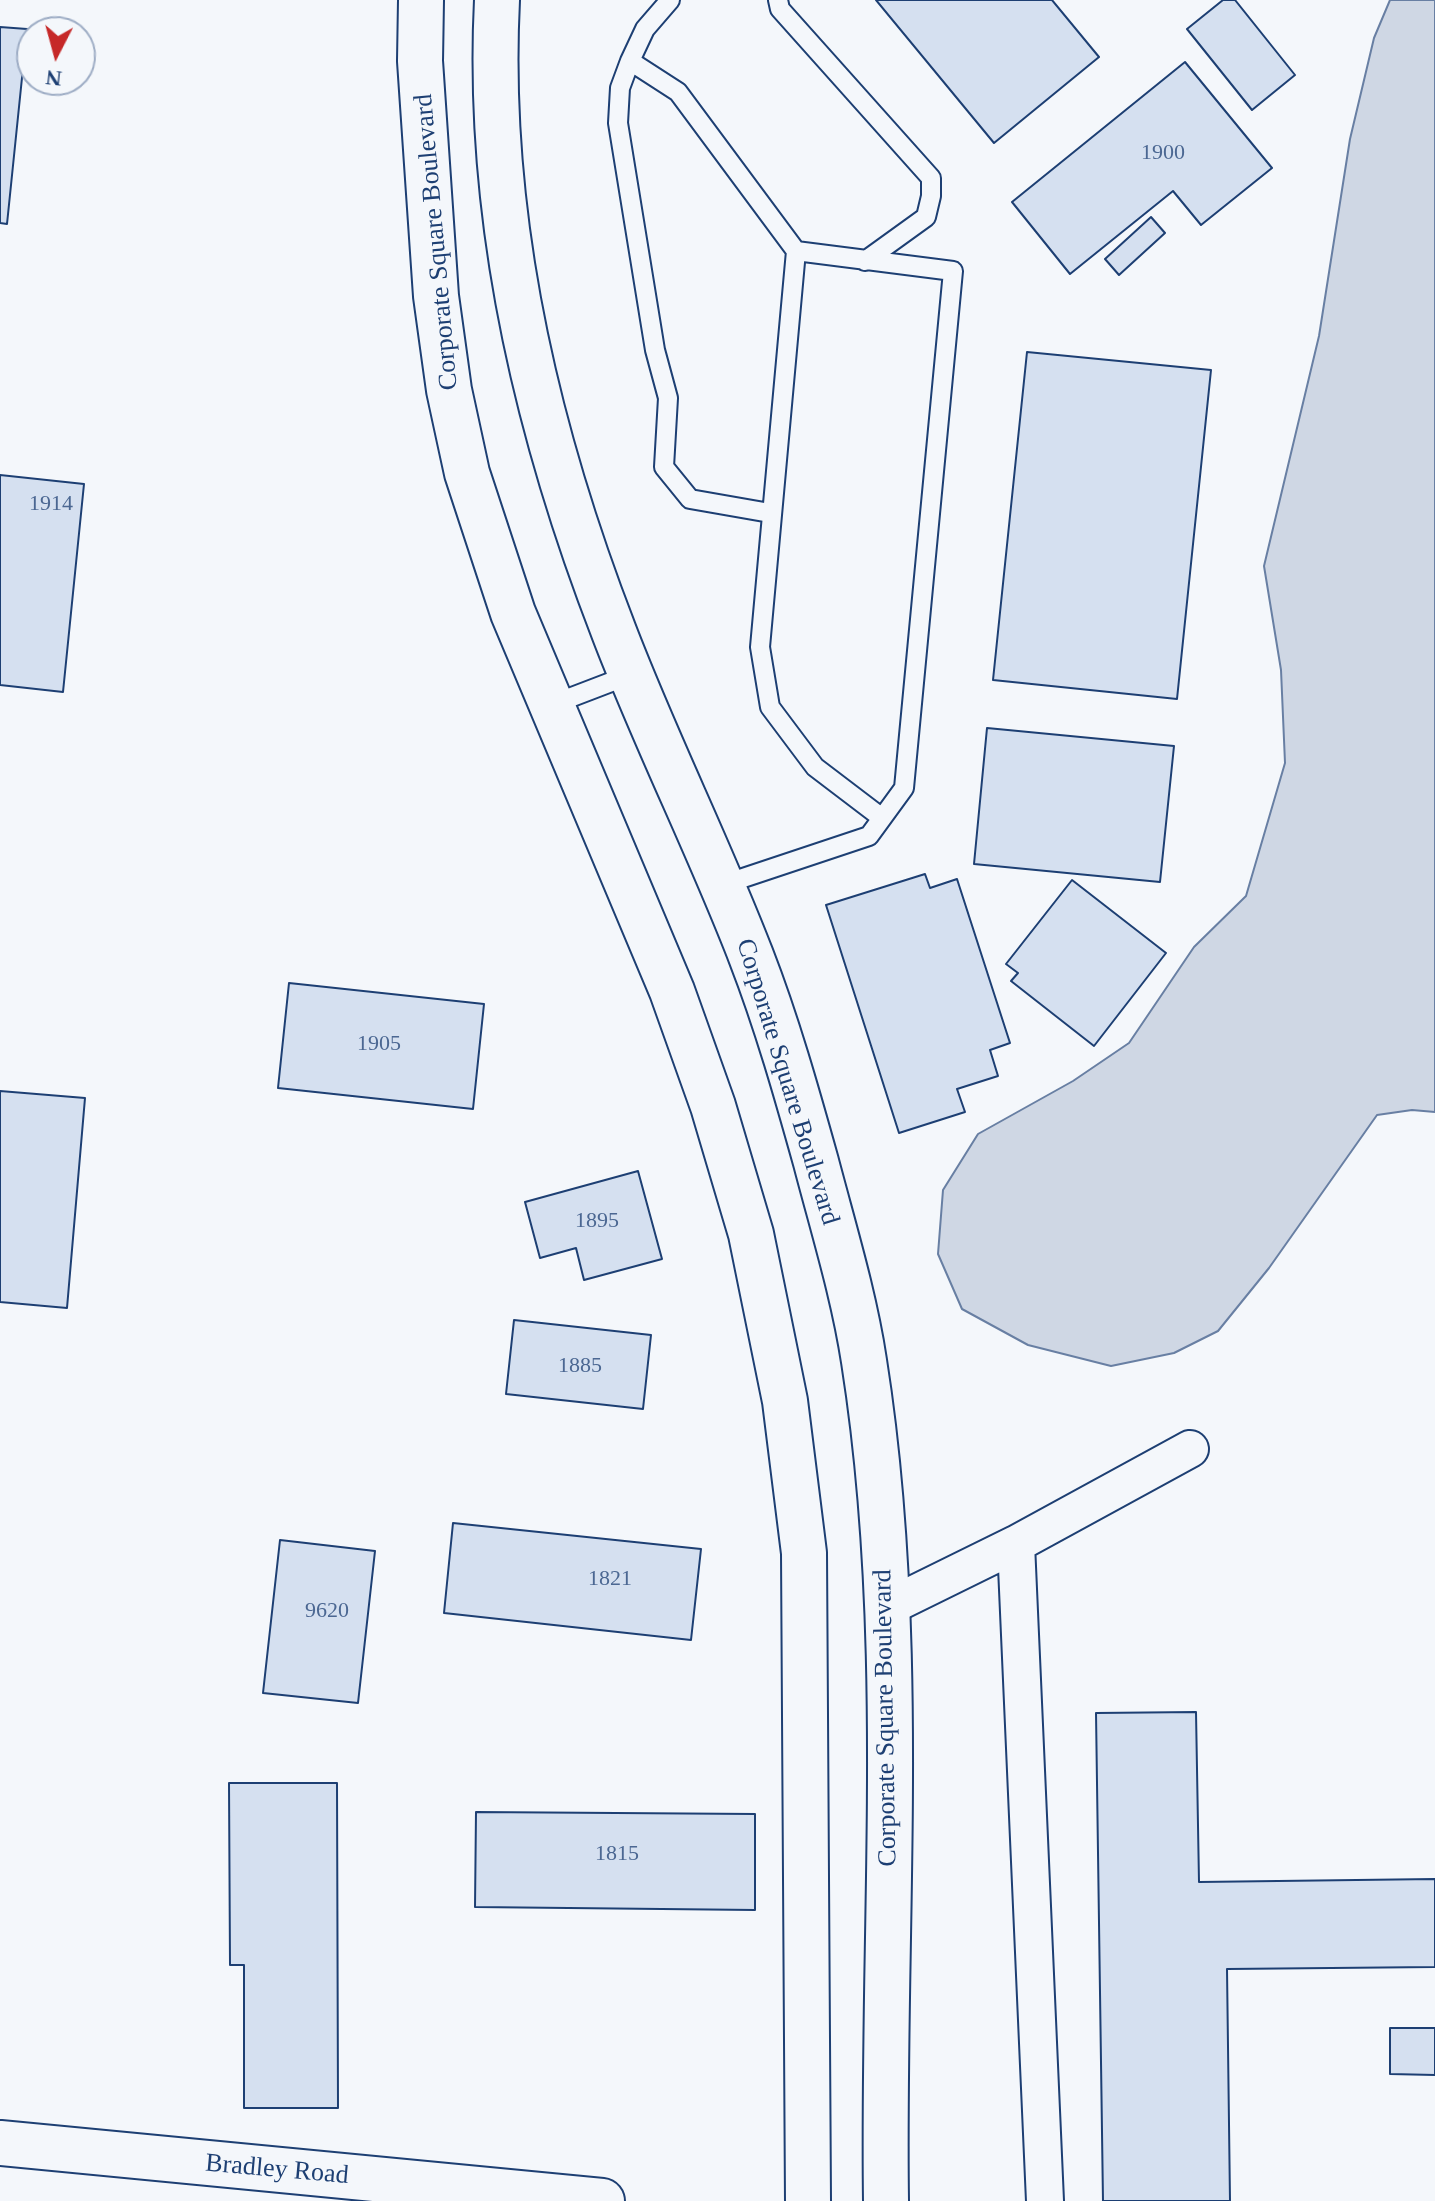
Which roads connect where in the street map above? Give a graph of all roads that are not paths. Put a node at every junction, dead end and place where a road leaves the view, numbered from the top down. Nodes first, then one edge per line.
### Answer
1 (421, 0) edge
2 (497, 0) edge
3 (670, 0) edge
4 (778, 0) edge
5 (630, 61) junction
6 (796, 251) junction
7 (865, 261) junction
8 (770, 513) junction
9 (632, 674) junction
10 (551, 705) junction
11 (882, 818) junction
12 (722, 885) junction
13 (1190, 1449) dead end
14 (1016, 1544) junction
15 (886, 1608) junction
16 (0, 2143) edge
17 (602, 2201) edge
18 (808, 2201) edge
19 (886, 2201) edge
20 (1045, 2201) edge

1 - 10 street, Corporate Square Boulevard
2 - 9 street, Corporate Square Boulevard
3 - 5 lane
4 - 7 lane
5 - 6 lane
5 - 8 lane
6 - 7 lane
6 - 8 lane
7 - 11 lane
8 - 11 lane
9 - 10 lane
9 - 12 street, Corporate Square Boulevard
10 - 18 street, Corporate Square Boulevard
11 - 12 lane
12 - 15 street, Corporate Square Boulevard
13 - 14 street
14 - 15 street
14 - 20 street
15 - 19 street, Corporate Square Boulevard
16 - 17 street, Bradley Road

